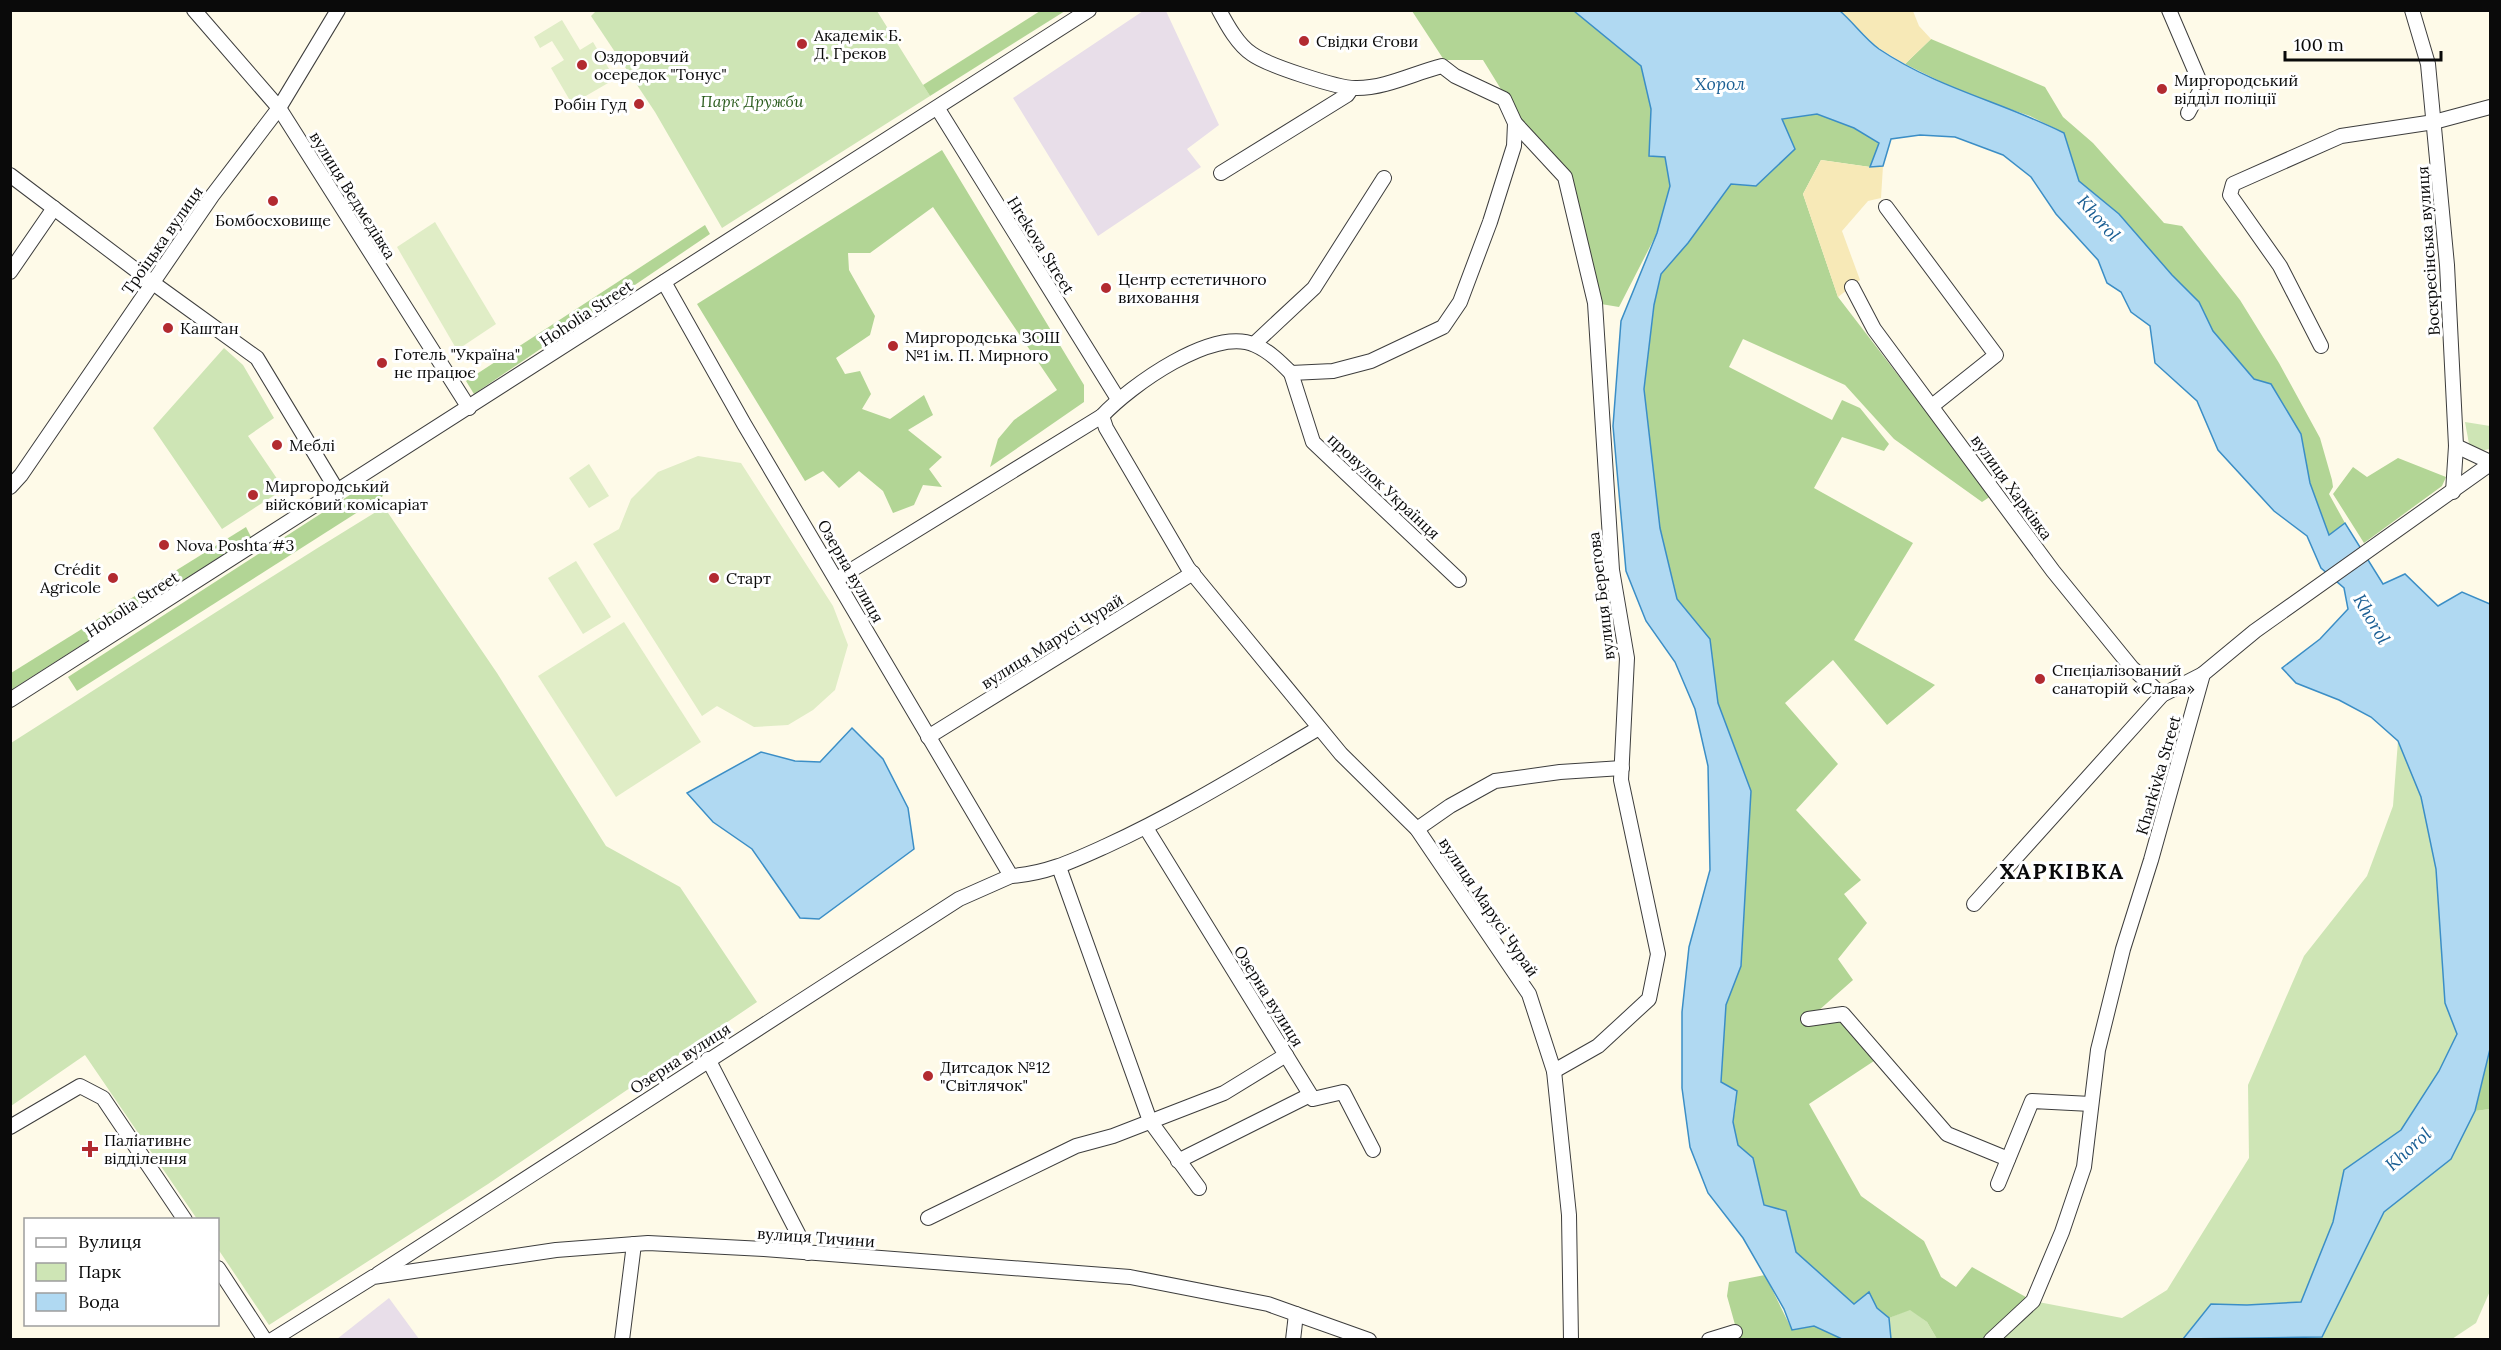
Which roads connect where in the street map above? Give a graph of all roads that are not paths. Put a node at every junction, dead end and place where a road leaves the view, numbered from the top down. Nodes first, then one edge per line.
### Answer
1 (194, 10) edge
2 (338, 10) edge
3 (1089, 10) edge
4 (1219, 10) edge
5 (2169, 10) edge
6 (2412, 10) edge
7 (1352, 88) junction
8 (2490, 107) edge
9 (279, 108) junction
10 (938, 109) junction
11 (2188, 113) dead end
12 (2434, 122) junction
13 (1515, 123) junction
14 (1221, 172) dead end
15 (10, 175) edge
16 (1384, 178) dead end
17 (1886, 207) dead end
18 (54, 208) junction
19 (10, 272) edge
20 (664, 282) junction
21 (153, 283) junction
22 (1852, 286) dead end
23 (1254, 344) junction
24 (2321, 346) dead end
25 (1291, 373) junction
26 (1118, 399) junction
27 (1932, 406) junction
28 (469, 408) junction
29 (1102, 416) junction
30 (2456, 446) junction
31 (2490, 463) edge
32 (10, 487) edge
33 (338, 492) junction
34 (2453, 492) junction
35 (1193, 573) junction
36 (837, 579) junction
37 (1459, 580) dead end
38 (2203, 674) junction
39 (2162, 695) junction
40 (10, 700) edge
41 (1319, 728) junction
42 (928, 737) junction
43 (1622, 768) junction
44 (1146, 828) junction
45 (1417, 829) junction
46 (1059, 867) junction
47 (1011, 876) junction
48 (1974, 904) dead end
49 (1808, 1019) dead end
50 (1286, 1055) junction
51 (708, 1059) junction
52 (1554, 1071) junction
53 (1310, 1095) junction
54 (2091, 1104) junction
55 (1150, 1121) junction
56 (10, 1127) edge
57 (1373, 1150) dead end
58 (2008, 1160) junction
59 (1179, 1161) junction
60 (1998, 1184) dead end
61 (1199, 1188) dead end
62 (184, 1218) edge
63 (928, 1218) dead end
64 (634, 1244) junction
65 (808, 1252) junction
66 (219, 1270) edge
67 (373, 1277) junction
68 (1296, 1314) junction
69 (1735, 1332) dead end
70 (265, 1340) edge
71 (272, 1340) edge
72 (622, 1340) edge
73 (1293, 1340) edge
74 (1369, 1340) edge
75 (1571, 1340) edge
76 (1709, 1340) edge
77 (1991, 1340) edge

1 - 9 street, вулиця Ведмедівка
2 - 9 street, Троїцька вулиця
3 - 10 street, Hoholia Street
4 - 7 street
5 - 11 street
6 - 12 street, Воскресінська вулиця
7 - 13 street, вулиця Берегова
7 - 14 street
8 - 12 street
9 - 21 street, Троїцька вулиця
9 - 28 street, вулиця Ведмедівка
10 - 20 street, Hoholia Street
10 - 26 street, Hrekova Street
12 - 24 street
12 - 30 street, Воскресінська вулиця
13 - 25 street
13 - 43 street, вулиця Берегова
15 - 18 street
16 - 23 street
17 - 27 street
18 - 19 street
18 - 21 street
20 - 28 street, Hoholia Street
20 - 36 street, Озерна вулиця
21 - 32 street, Троїцька вулиця
21 - 33 street
22 - 27 street, вулиця Харківка
23 - 25 street
23 - 26 street
25 - 37 street, провулок Українця
26 - 29 street
27 - 39 street, вулиця Харківка
28 - 33 street, Hoholia Street
29 - 35 street, вулиця Марусі Чурай
29 - 36 street
30 - 31 street
30 - 34 street, Воскресінська вулиця
31 - 34 street
33 - 40 street, Hoholia Street
34 - 38 street
35 - 41 street, вулиця Марусі Чурай
35 - 42 street, вулиця Марусі Чурай
36 - 42 street, Озерна вулиця
38 - 39 street
38 - 54 street, Kharkivka Street
39 - 48 street
41 - 44 street, Озерна вулиця
41 - 45 street, вулиця Марусі Чурай
42 - 47 street, Озерна вулиця
43 - 45 street
43 - 52 street, вулиця Берегова
44 - 46 street, Озерна вулиця
44 - 50 street, Озерна вулиця
45 - 52 street, вулиця Марусі Чурай
46 - 47 street, Озерна вулиця
46 - 55 street
47 - 51 street, Озерна вулиця
49 - 58 street
50 - 53 street, Озерна вулиця
50 - 55 street
51 - 65 street
51 - 67 street, Озерна вулиця
52 - 75 street, вулиця Марусі Чурай
53 - 57 street
53 - 59 street
54 - 58 street
54 - 77 street, Kharkivka Street
55 - 59 street
55 - 63 street
56 - 62 street
58 - 60 street
59 - 61 street
64 - 65 street, вулиця Тичини
64 - 67 street, вулиця Тичини
64 - 72 street
65 - 68 street, вулиця Тичини
66 - 70 street
67 - 71 street, вулиця Тичини
68 - 73 street
68 - 74 street, вулиця Тичини
69 - 76 street

